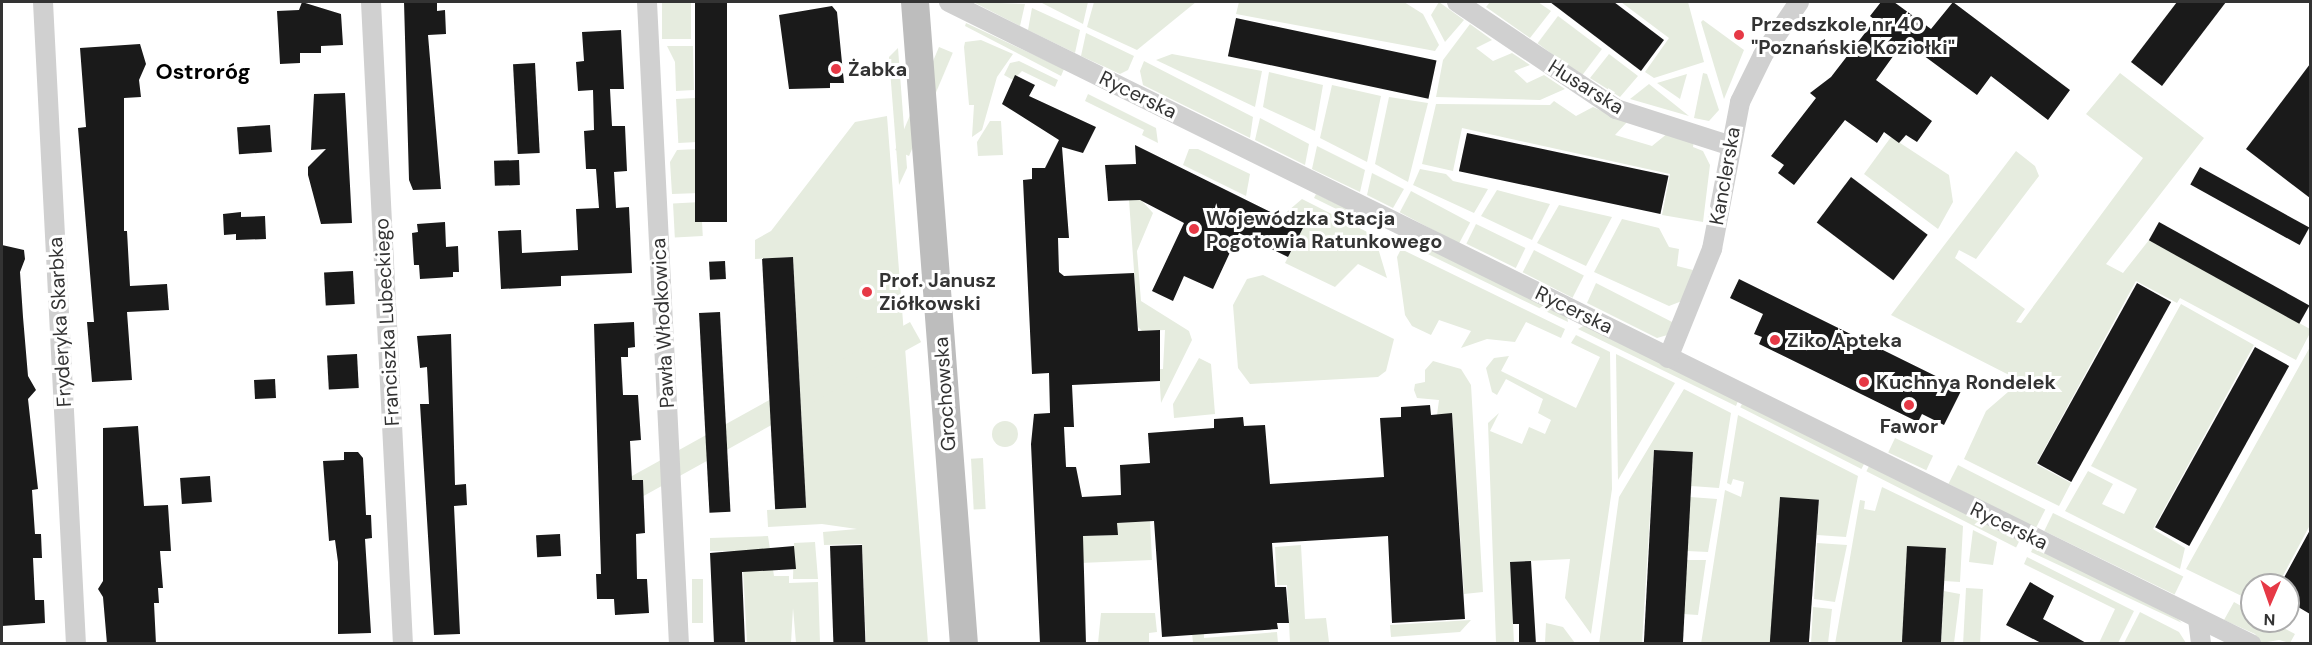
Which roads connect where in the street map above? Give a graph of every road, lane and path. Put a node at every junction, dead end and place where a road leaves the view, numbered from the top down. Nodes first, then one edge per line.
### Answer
1 (43, 2) edge
2 (371, 2) edge
3 (647, 2) edge
4 (915, 2) edge
5 (949, 2) edge
6 (1457, 2) edge
7 (1799, 2) edge
8 (1728, 145) junction
9 (1668, 358) junction
10 (2198, 619) junction
11 (76, 644) edge
12 (403, 644) edge
13 (679, 644) edge
14 (964, 644) edge
15 (2201, 644) edge
16 (2251, 644) edge

1 - 11 street, Fryderyka Skarbka
2 - 12 street, Franciszka Lubeckiego
3 - 13 street, Pawła Włodkowica
4 - 14 street, Grochowska
5 - 9 street, Rycerska
6 - 8 street, Husarska
7 - 8 street, Kanclerska
8 - 9 street, Kanclerska
9 - 10 street, Rycerska
10 - 15 street
10 - 16 street, Rycerska

